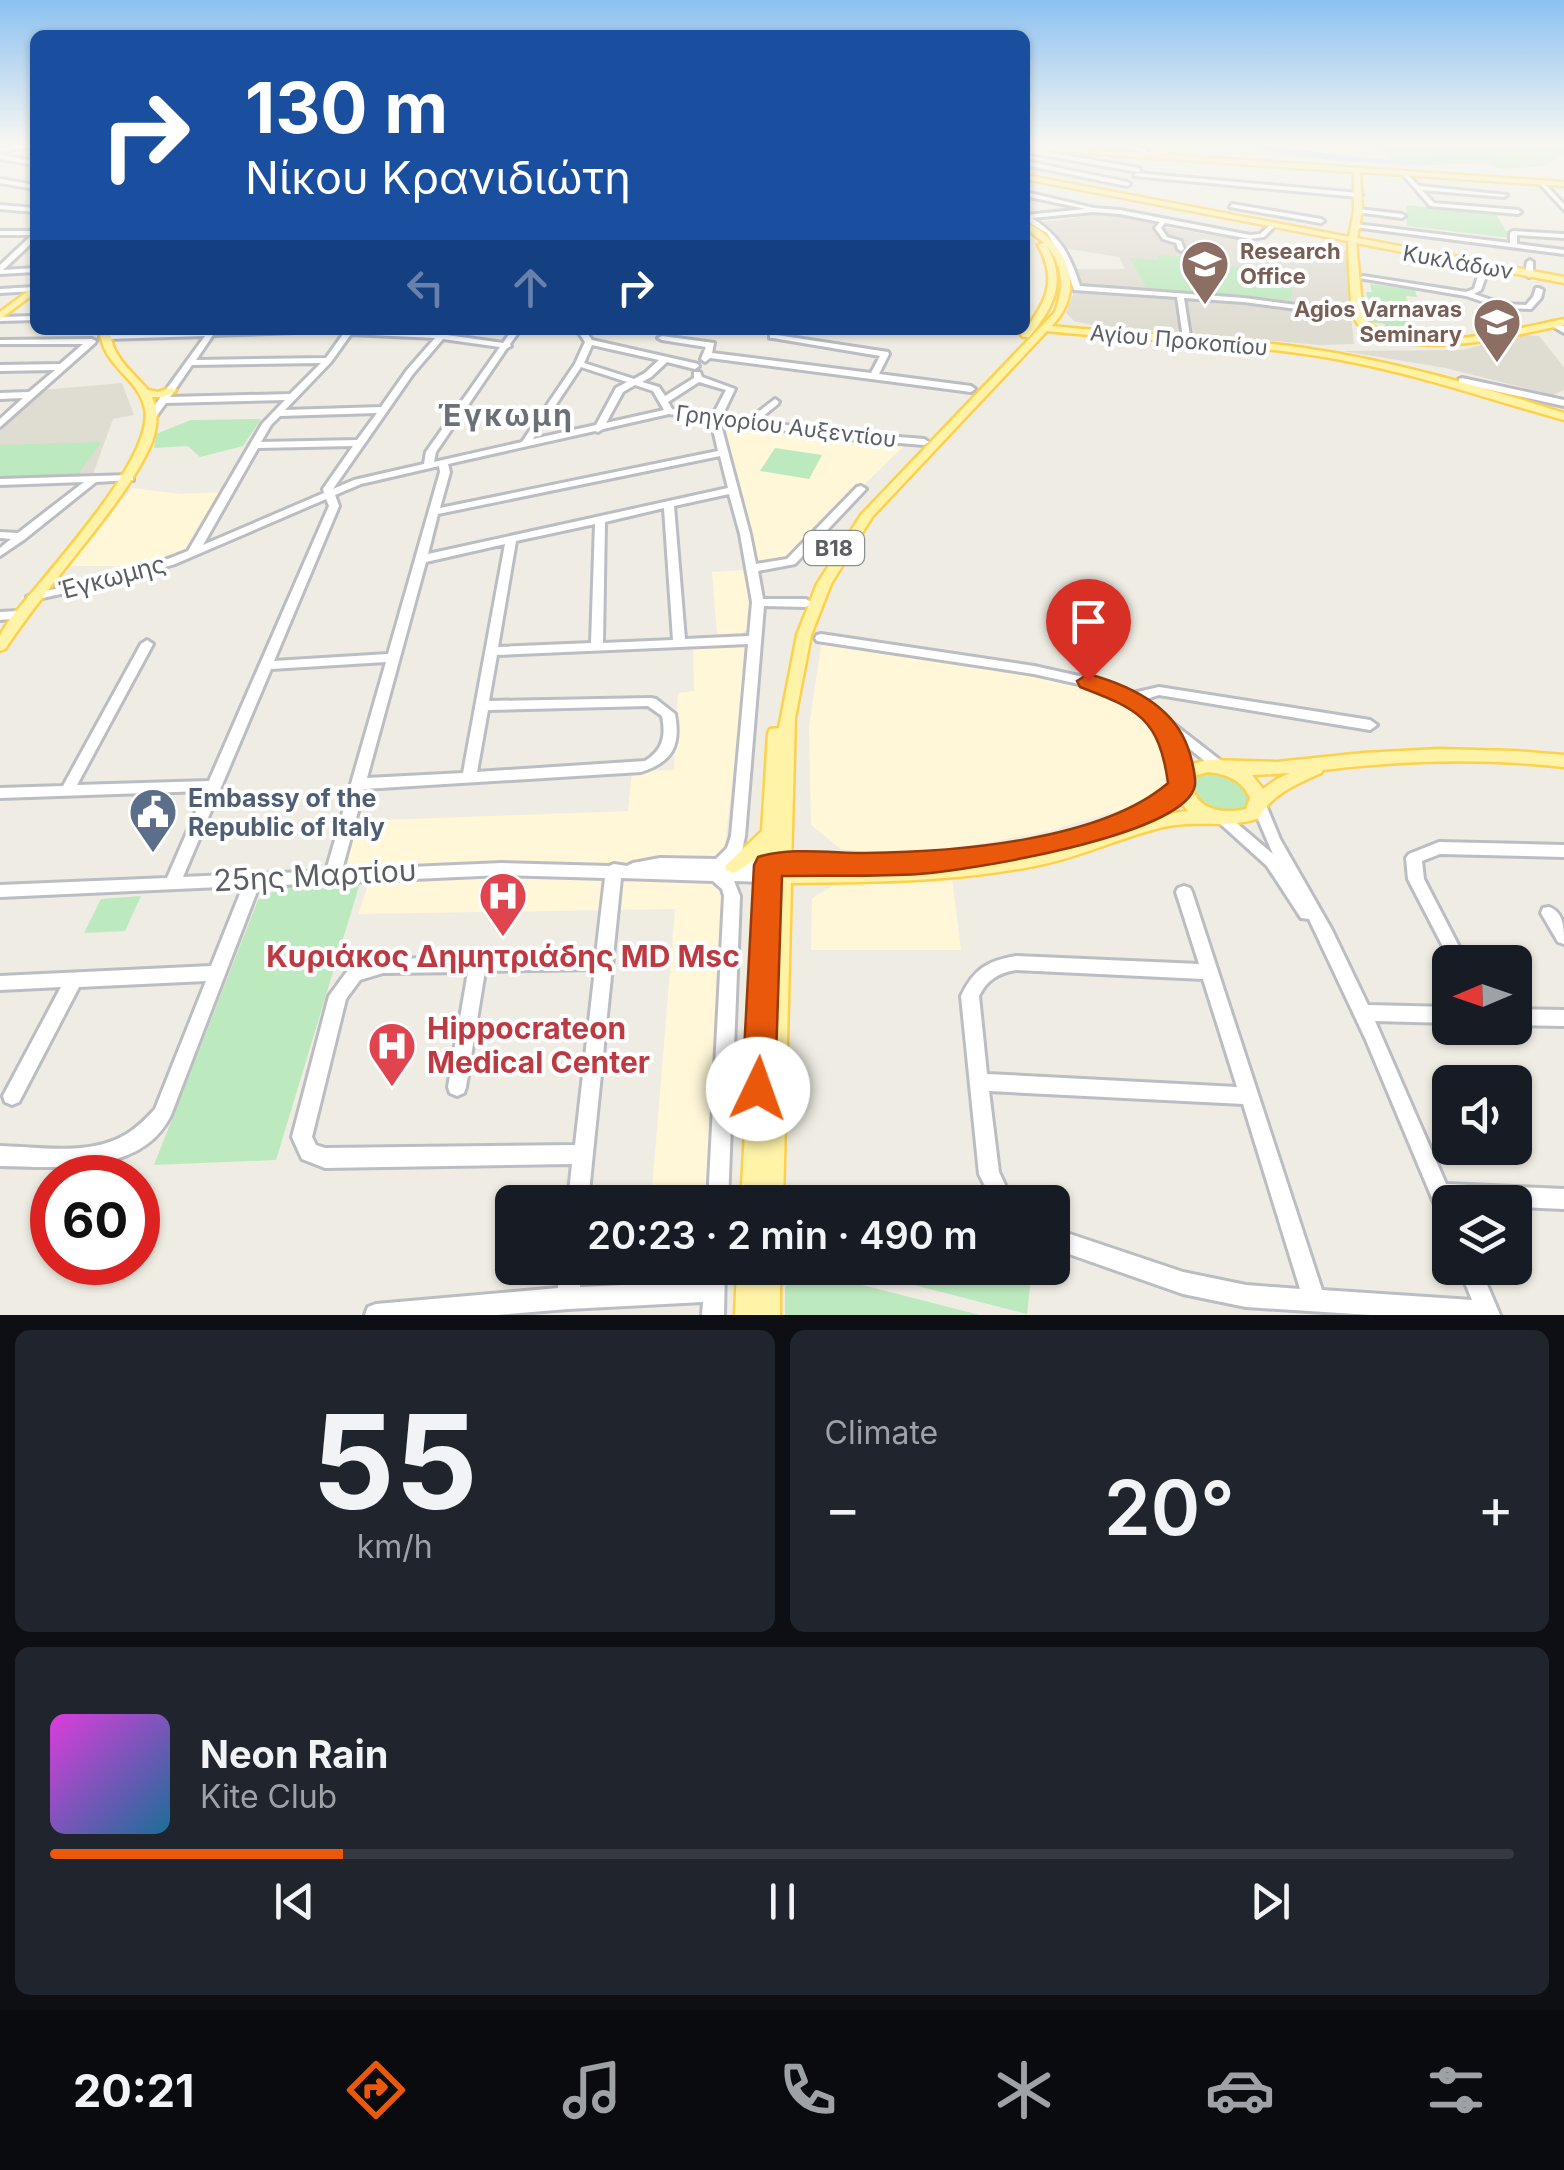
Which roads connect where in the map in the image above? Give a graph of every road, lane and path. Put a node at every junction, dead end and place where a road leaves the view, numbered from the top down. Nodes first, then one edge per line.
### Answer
1 (1083, 204) edge
2 (1163, 204) edge
3 (1296, 204) edge
4 (1358, 204) edge
5 (1432, 204) edge
6 (1512, 204) edge
7 (1232, 206) joint
8 (0, 207) edge
9 (18, 209) junction
10 (30, 210) edge
11 (1092, 210) junction
12 (1358, 211) junction
13 (1518, 212) junction
14 (0, 216) edge
15 (1223, 216) junction
16 (1295, 216) junction
17 (1402, 216) dead end
18 (1164, 220) junction
19 (1321, 221) dead end
20 (1030, 222) edge
21 (1030, 224) edge
22 (1030, 224) edge
23 (1030, 226) edge
24 (1272, 226) junction
25 (1030, 227) edge
26 (1046, 228) junction
27 (0, 233) edge
28 (1532, 233) junction
29 (30, 234) edge
30 (1564, 236) edge
31 (1356, 238) junction
32 (30, 239) edge
33 (1045, 240) junction
34 (1510, 246) junction
35 (1181, 250) dead end
36 (1391, 250) junction
37 (1564, 252) edge
38 (1530, 262) dead end
39 (30, 270) edge
40 (0, 271) edge
41 (1528, 275) junction
42 (1482, 276) dead end
43 (1564, 280) edge
44 (1360, 282) junction
45 (30, 289) edge
46 (1539, 290) dead end
47 (0, 291) edge
48 (1180, 294) junction
49 (1467, 294) junction
50 (30, 297) edge
51 (1060, 313) junction
52 (1358, 315) junction
53 (0, 318) edge
54 (30, 318) edge
55 (1561, 325) edge
56 (1034, 327) edge
57 (1094, 330) junction
58 (1079, 332) junction
59 (104, 335) edge
60 (209, 335) edge
61 (347, 335) edge
62 (442, 335) edge
63 (454, 335) edge
64 (513, 335) edge
65 (584, 335) edge
66 (1026, 335) edge
67 (1027, 335) edge
68 (773, 336) dead end
69 (1186, 336) junction
70 (662, 338) dead end
71 (91, 341) junction
72 (0, 342) edge
73 (589, 342) junction
74 (507, 346) junction
75 (710, 350) junction
76 (328, 360) junction
77 (665, 360) junction
78 (190, 363) junction
79 (579, 364) junction
80 (63, 366) junction
81 (695, 366) junction
82 (0, 368) edge
83 (873, 377) junction
84 (698, 379) junction
85 (634, 381) junction
86 (1462, 381) junction
87 (651, 387) junction
88 (971, 389) junction
89 (144, 393) junction
90 (680, 393) junction
91 (32, 395) junction
92 (167, 395) junction
93 (0, 396) edge
94 (292, 398) junction
95 (775, 402) dead end
96 (1564, 403) edge
97 (667, 406) junction
98 (383, 410) junction
99 (277, 413) junction
100 (1564, 415) edge
101 (152, 416) junction
102 (715, 420) junction
103 (0, 424) edge
104 (749, 424) junction
105 (598, 429) junction
106 (924, 442) junction
107 (360, 443) junction
108 (525, 444) junction
109 (254, 445) junction
110 (722, 453) junction
111 (444, 461) junction
112 (429, 464) junction
113 (128, 478) junction
114 (92, 481) junction
115 (0, 482) edge
116 (861, 489) dead end
117 (734, 490) junction
118 (327, 493) junction
119 (669, 505) junction
120 (434, 512) junction
121 (600, 520) junction
122 (0, 534) edge
123 (22, 537) junction
124 (512, 540) junction
125 (0, 554) edge
126 (191, 555) junction
127 (422, 559) junction
128 (752, 568) junction
129 (32, 596) junction
130 (758, 602) junction
131 (806, 603) junction
132 (18, 615) junction
133 (0, 616) edge
134 (820, 638) dead end
135 (754, 640) junction
136 (679, 642) junction
137 (147, 644) dead end
138 (0, 646) edge
139 (596, 646) junction
140 (492, 650) junction
141 (394, 658) junction
142 (268, 666) junction
143 (1132, 698) junction
144 (484, 706) junction
145 (1162, 723) junction
146 (1370, 725) dead end
147 (1564, 762) edge
148 (1320, 765) junction
149 (1223, 768) junction
150 (469, 778) junction
151 (1182, 783) junction
152 (359, 784) junction
153 (215, 786) junction
154 (66, 790) junction
155 (0, 793) edge
156 (1259, 803) junction
157 (1219, 818) junction
158 (770, 834) junction
159 (1564, 851) edge
160 (723, 869) junction
161 (622, 870) junction
162 (775, 870) junction
163 (333, 874) junction
164 (254, 878) junction
165 (173, 882) junction
166 (1184, 892) dead end
167 (1, 893) edge
168 (1549, 913) dead end
169 (1564, 937) edge
170 (1450, 945) edge
171 (1334, 952) junction
172 (604, 962) junction
173 (478, 964) junction
174 (1210, 972) junction
175 (216, 974) junction
176 (73, 982) junction
177 (0, 984) edge
178 (1364, 1013) junction
179 (1432, 1015) edge
180 (1532, 1017) edge
181 (1564, 1018) edge
182 (978, 1082) junction
183 (457, 1087) dead end
184 (12, 1096) dead end
185 (1249, 1096) junction
186 (584, 1154) junction
187 (0, 1156) edge
188 (580, 1185) edge
189 (719, 1185) edge
190 (754, 1185) edge
191 (771, 1185) edge
192 (994, 1185) edge
193 (1436, 1185) edge
194 (1532, 1198) edge
195 (1564, 1199) edge
196 (1070, 1244) edge
197 (569, 1285) edge
198 (714, 1285) edge
199 (749, 1285) edge
200 (767, 1285) edge
201 (1477, 1285) edge
202 (714, 1291) junction
203 (568, 1298) junction
204 (1315, 1301) junction
205 (468, 1311) edge
206 (1489, 1313) edge
207 (376, 1315) edge
208 (713, 1315) edge
209 (748, 1315) edge
210 (766, 1315) edge

1 - 11 street
2 - 15 main road
3 - 16 street
4 - 12 main road
5 - 13 street
6 - 13 street
7 - 15 street
7 - 16 street
8 - 9 street
9 - 10 street
9 - 14 street
11 - 18 street
11 - 20 street
12 - 17 street
12 - 31 main road
13 - 28 street
15 - 24 main road
16 - 19 street
18 - 24 street
18 - 35 street
21 - 26 street
22 - 26 street
23 - 33 main road, B18
24 - 31 main road
25 - 56 main road
26 - 48 street
27 - 29 street
28 - 30 street
28 - 34 street
31 - 34 street
31 - 36 main road
31 - 36 main road
31 - 44 main road
32 - 40 street
33 - 51 main road, B18
33 - 56 main road, B18
34 - 37 street
36 - 41 main road, Κυκλάδων
38 - 41 street
39 - 40 street
41 - 43 main road, Κυκλάδων
42 - 49 street
44 - 49 street
44 - 52 main road
45 - 47 street
46 - 49 street
48 - 52 street
48 - 69 street
50 - 53 main road
51 - 56 main road, B18
51 - 57 main road
52 - 55 main road
53 - 54 street
56 - 57 main road, Αγίου Προκοπίου
56 - 58 main road, Αγίου Προκοπίου
56 - 58 main road
57 - 69 main road, Αγίου Προκοπίου
58 - 100 main road, Αγίου Προκοπίου
59 - 71 street
59 - 89 main road
60 - 78 street
61 - 76 street
62 - 98 street
63 - 74 street
64 - 74 street
65 - 73 street
66 - 88 main road, B18
67 - 162 main road, B18
68 - 83 street
69 - 86 main road, Αγίου Προκοπίου
70 - 75 street
71 - 72 street
71 - 80 street
73 - 77 street
73 - 79 street
74 - 112 street
75 - 81 street
75 - 83 street
76 - 78 street
76 - 94 street
77 - 81 street
77 - 85 street
78 - 92 street
79 - 85 street
79 - 108 street
80 - 82 street
80 - 91 street
81 - 84 street
83 - 88 street
84 - 90 street
84 - 102 street
85 - 87 street
85 - 105 street
86 - 96 street
86 - 100 main road, Αγίου Προκοπίου
87 - 90 street
87 - 97 street
88 - 106 main road, B18
89 - 92 main road
89 - 101 main road
90 - 97 street
91 - 93 street
91 - 103 street
92 - 94 street
92 - 101 street
94 - 99 street
95 - 104 street
97 - 102 street, Γρηγορίου Αυξεντίου
97 - 105 street, Γρηγορίου Αυξεντίου
98 - 99 street
98 - 107 street
99 - 109 street
101 - 113 main road
102 - 104 street, Γρηγορίου Αυξεντίου
102 - 110 street
104 - 106 street, Γρηγορίου Αυξεντίου
105 - 108 street, Γρηγορίου Αυξεντίου
106 - 131 main road, B18
107 - 109 street
107 - 118 street
108 - 111 street, Γρηγορίου Αυξεντίου
109 - 126 street
110 - 117 street
110 - 120 street
111 - 112 street, Γρηγορίου Αυξεντίου
111 - 120 street
112 - 118 street, Γρηγορίου Αυξεντίου
113 - 114 street
113 - 129 main road
114 - 115 street
114 - 123 street
116 - 128 street
117 - 119 street
117 - 128 street
118 - 126 street, Γρηγορίου Αυξεντίου
118 - 142 street
119 - 121 street
119 - 136 street
120 - 127 street
121 - 124 street
121 - 139 street
122 - 123 street
123 - 125 street
124 - 127 street
124 - 140 street
126 - 129 street, Έγκωμης
127 - 141 street
128 - 130 street
129 - 132 main road
130 - 131 street
130 - 135 street
131 - 158 main road, B18
132 - 133 street
132 - 138 main road
134 - 143 street
135 - 136 street
135 - 160 street
136 - 139 street
137 - 154 street
139 - 140 street
140 - 144 street
141 - 142 street
141 - 152 street
142 - 153 street
143 - 145 street
143 - 146 street
144 - 150 street
144 - 150 street
145 - 149 street
145 - 151 street
147 - 148 main road
148 - 149 main road
148 - 156 main road
149 - 151 main road
149 - 156 main road
150 - 152 street
151 - 157 main road
151 - 162 main road
152 - 163 street
153 - 154 street
153 - 165 street
154 - 155 street
156 - 157 main road
156 - 171 street
157 - 162 main road
157 - 171 street
158 - 160 main road
158 - 162 main road, B18
159 - 170 street
160 - 161 street, 25ης Μαρτίου
160 - 162 street, 25ης Μαρτίου
160 - 189 street
161 - 163 street, 25ης Μαρτίου
161 - 172 street
162 - 190 main road, B18
162 - 191 main road, B18
163 - 164 street, 25ης Μαρτίου
164 - 165 street, 25ης Μαρτίου
164 - 175 street
165 - 167 street, 25ης Μαρτίου
166 - 174 street
168 - 169 street
171 - 178 street
172 - 173 street
172 - 186 street
173 - 183 street
173 - 186 street
174 - 182 street
174 - 185 street
175 - 176 street
175 - 187 street
176 - 177 street
176 - 184 street
178 - 179 street
178 - 193 street
180 - 181 street
182 - 185 street
182 - 192 street
185 - 204 street
186 - 188 street
194 - 195 street
196 - 204 street
197 - 203 street
198 - 202 street
199 - 209 main road
200 - 210 main road
201 - 206 street
202 - 203 street
202 - 208 street
203 - 205 street
204 - 206 street
205 - 207 street

